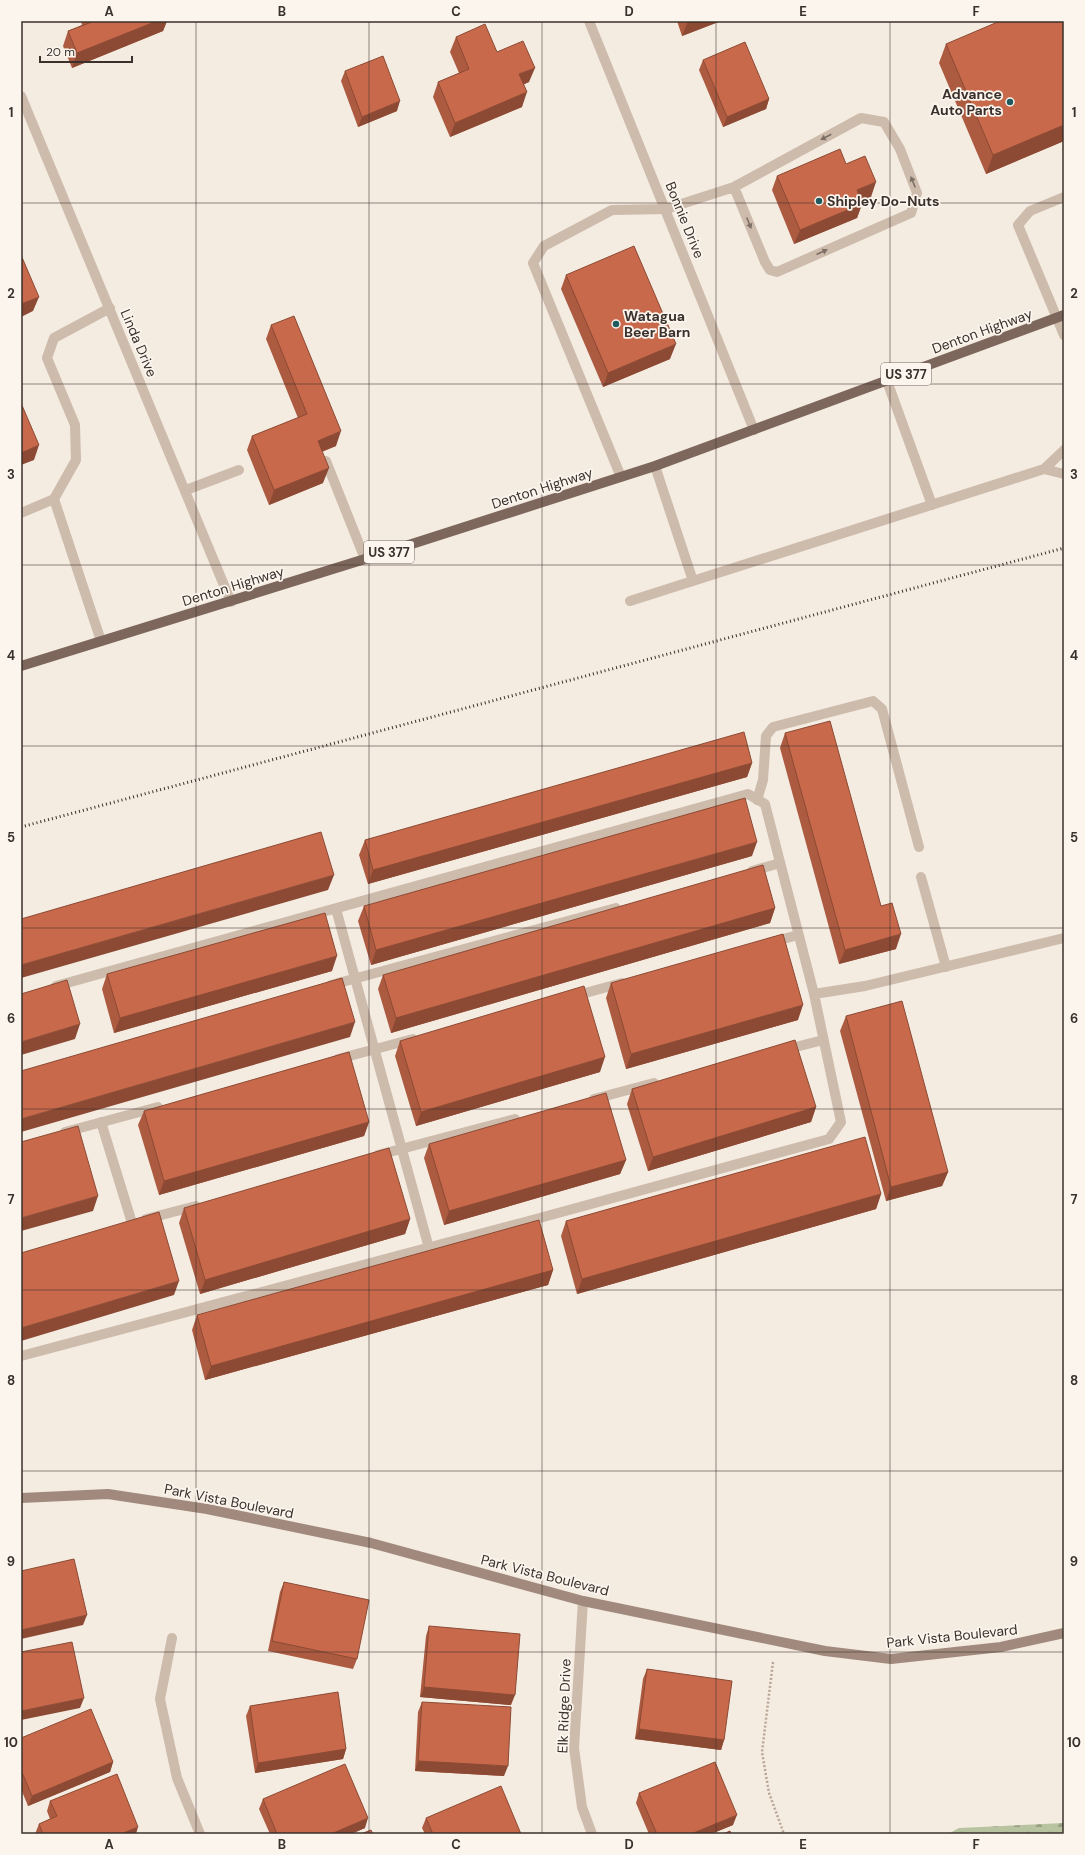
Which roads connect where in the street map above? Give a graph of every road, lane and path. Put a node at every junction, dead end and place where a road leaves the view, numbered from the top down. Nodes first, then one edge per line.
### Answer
1 (589, 21) edge
2 (21, 96) edge
3 (734, 187) junction
4 (1064, 197) edge
5 (666, 209) junction
6 (110, 308) junction
7 (1061, 317) edge
8 (1064, 335) edge
9 (887, 381) junction
10 (754, 430) junction
11 (1064, 450) edge
12 (326, 461) edge
13 (655, 466) junction
14 (1044, 469) junction
15 (239, 470) dead end
16 (1064, 474) edge
17 (621, 477) junction
18 (186, 490) junction
19 (54, 499) junction
20 (932, 505) junction
21 (21, 513) edge
22 (365, 559) junction
23 (693, 581) junction
24 (630, 601) dead end
25 (231, 602) junction
26 (101, 641) junction
27 (21, 666) edge
28 (758, 800) junction
29 (919, 847) dead end
30 (780, 863) junction
31 (742, 874) edge
32 (921, 877) dead end
33 (628, 904) edge
34 (336, 909) junction
35 (798, 935) junction
36 (1064, 938) edge
37 (760, 945) edge
38 (946, 968) junction
39 (355, 979) junction
40 (629, 981) edge
41 (324, 987) edge
42 (44, 990) edge
43 (814, 994) junction
44 (567, 997) edge
45 (421, 1037) edge
46 (823, 1040) junction
47 (374, 1049) junction
48 (777, 1051) edge
49 (329, 1062) edge
50 (662, 1081) edge
51 (586, 1101) edge
52 (170, 1104) edge
53 (524, 1117) edge
54 (101, 1122) junction
55 (58, 1134) edge
56 (402, 1149) junction
57 (371, 1157) edge
58 (209, 1202) edge
59 (429, 1248) junction
60 (21, 1356) edge
61 (21, 1498) edge
62 (583, 1601) junction
63 (1064, 1633) edge
64 (172, 1638) dead end
65 (776, 1641) junction
66 (200, 1834) edge
67 (592, 1834) edge
68 (784, 1834) edge

1 - 5 street, Bonnie Drive
2 - 6 street, Linda Drive
3 -> 3 street
3 - 5 street
4 - 7 street
5 - 10 street, Bonnie Drive
5 - 17 street
6 - 18 street, Linda Drive
6 - 19 street
7 - 8 street
7 - 9 main road, Denton Highway / US 377
9 - 10 main road, Denton Highway / US 377
9 - 20 street
10 - 13 main road, Denton Highway / US 377
11 - 14 street
12 - 22 street
13 - 17 main road, Denton Highway / US 377
13 - 23 street
14 - 16 street
14 - 20 street
15 - 18 street
17 - 22 main road, Denton Highway / US 377
18 - 25 street, Linda Drive
19 - 21 street
19 - 26 street
20 - 23 street
22 - 25 main road, Denton Highway / US 377
23 - 24 street
25 - 26 main road, Denton Highway / US 377
26 - 27 main road, Denton Highway / US 377
28 - 29 street
28 - 30 street
28 - 34 street
30 - 31 street
30 - 35 street
32 - 38 street
33 - 39 street
34 - 39 street
34 - 42 street
35 - 37 street
35 - 43 street
36 - 38 street
38 - 43 street
39 - 41 street
39 - 47 street
40 - 44 street
43 - 46 street
45 - 47 street
46 - 48 street
46 - 59 street
47 - 49 street
47 - 56 street
50 - 51 street
52 - 54 street
53 - 56 street
54 - 55 street
54 - 58 street
56 - 57 street
56 - 59 street
59 - 60 street
61 - 62 street, Park Vista Boulevard
62 - 65 street, Park Vista Boulevard
62 - 67 street, Elk Ridge Drive
63 - 65 street, Park Vista Boulevard
64 - 66 street
65 - 68 path

